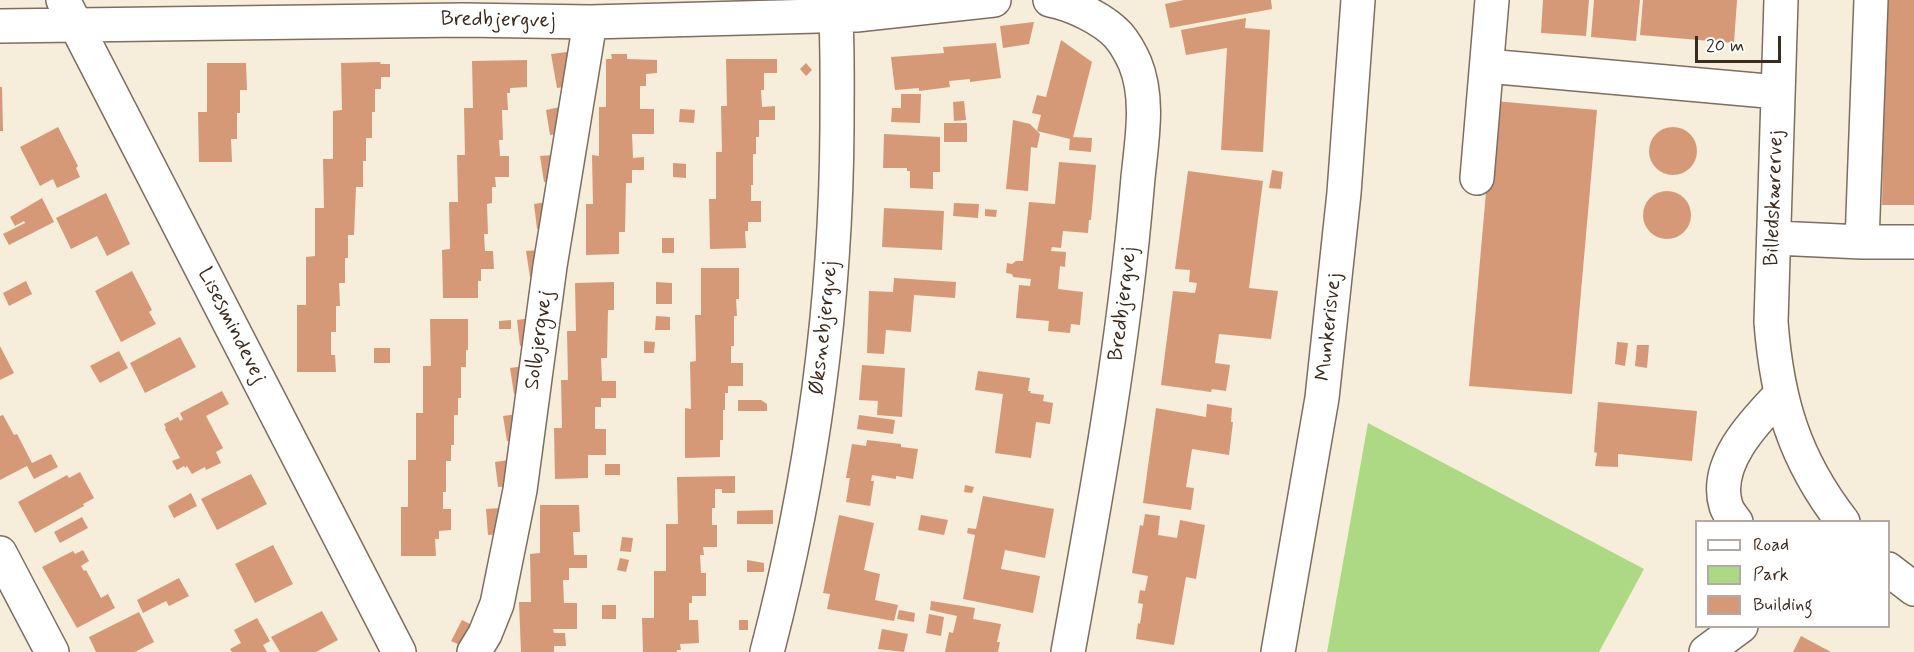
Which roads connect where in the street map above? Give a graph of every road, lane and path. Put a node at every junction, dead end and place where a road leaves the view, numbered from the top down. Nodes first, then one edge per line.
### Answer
1 (994, 0) edge
2 (1050, 0) edge
3 (1358, 0) edge
4 (1492, 0) edge
5 (1781, 0) edge
6 (1871, 0) edge
7 (836, 8) edge
8 (69, 13) edge
9 (591, 22) junction
10 (0, 26) edge
11 (1486, 66) junction
12 (1778, 92) junction
13 (1477, 178) dead end
14 (1775, 238) junction
15 (1862, 242) junction
16 (1914, 242) edge
17 (1781, 394) junction
18 (1734, 520) edge
19 (1838, 520) edge
20 (0, 553) edge
21 (1890, 571) edge
22 (1914, 589) edge
23 (1740, 628) edge
24 (52, 652) edge
25 (399, 652) edge
26 (474, 652) edge
27 (767, 652) edge
28 (1068, 652) edge
29 (1278, 652) edge
30 (1706, 652) edge

1 - 7 street, Bredbjergvej
2 - 28 street, Bredbjergvej
3 - 29 street, Munkerisvej
4 - 11 street
5 - 12 street, Billedskærervej
6 - 15 street
7 - 9 street, Bredbjergvej
7 - 27 street, Øksnebjergvej
8 - 9 street, Bredbjergvej
8 - 10 street, Bredbjergvej
8 - 25 street, Lisesmindevej
9 - 26 street, Solbjergvej
11 - 12 street
11 - 13 street
12 - 14 street, Billedskærervej
14 - 15 street
14 - 17 street, Billedskærervej
15 - 16 street
17 - 18 street
17 - 19 street, Billedskærervej
20 - 24 street
21 - 22 street
23 - 30 street

